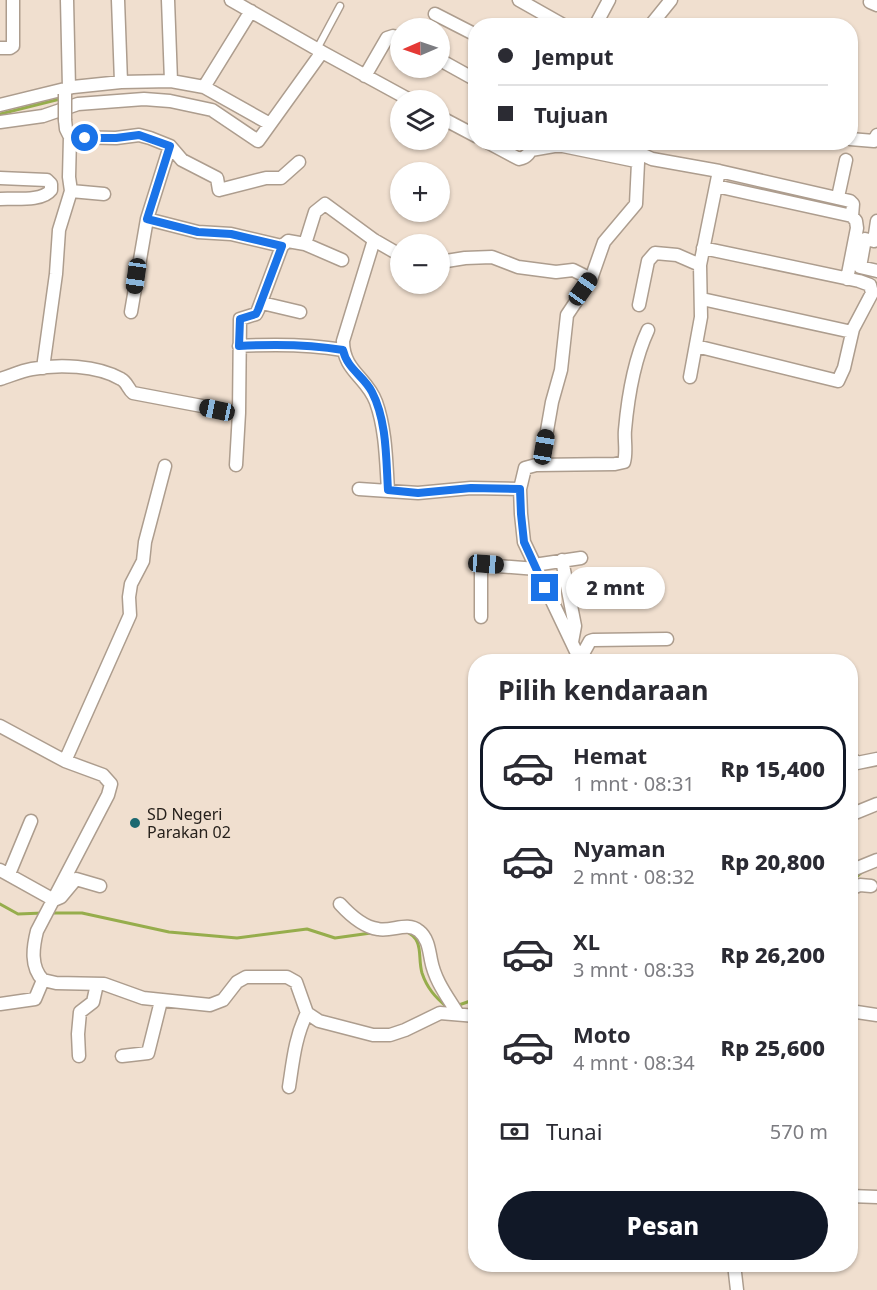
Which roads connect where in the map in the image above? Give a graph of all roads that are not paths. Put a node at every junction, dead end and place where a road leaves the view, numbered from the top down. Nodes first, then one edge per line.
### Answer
1 (13, 0) edge
2 (67, 0) edge
3 (118, 0) edge
4 (168, 0) edge
5 (231, 0) edge
6 (519, 0) edge
7 (609, 0) edge
8 (671, 0) edge
9 (340, 6) dead end
10 (251, 11) junction
11 (435, 14) dead end
12 (551, 18) edge
13 (599, 18) edge
14 (656, 18) edge
15 (468, 31) edge
16 (390, 37) edge
17 (0, 48) edge
18 (319, 50) junction
19 (450, 66) edge
20 (364, 76) junction
21 (468, 76) edge
22 (171, 81) junction
23 (121, 82) junction
24 (209, 89) junction
25 (391, 90) edge
26 (67, 94) junction
27 (0, 105) edge
28 (206, 108) junction
29 (0, 122) edge
30 (450, 122) edge
31 (270, 124) junction
32 (468, 132) edge
33 (877, 135) edge
34 (70, 137) junction
35 (858, 140) edge
36 (170, 146) junction
37 (502, 150) edge
38 (530, 150) edge
39 (614, 150) edge
40 (639, 152) edge
41 (846, 160) dead end
42 (299, 162) dead end
43 (719, 171) junction
44 (0, 178) edge
45 (716, 186) junction
46 (71, 191) junction
47 (104, 194) dead end
48 (838, 197) junction
49 (0, 199) edge
50 (852, 216) junction
51 (147, 219) junction
52 (877, 221) edge
53 (374, 240) junction
54 (305, 244) junction
55 (282, 246) junction
56 (703, 248) junction
57 (390, 249) edge
58 (342, 260) dead end
59 (450, 260) edge
60 (700, 265) junction
61 (877, 271) edge
62 (591, 279) junction
63 (847, 279) junction
64 (702, 298) junction
65 (262, 303) junction
66 (639, 305) dead end
67 (131, 312) dead end
68 (300, 312) dead end
69 (648, 330) dead end
70 (852, 332) junction
71 (239, 346) junction
72 (696, 346) junction
73 (343, 350) junction
74 (43, 368) junction
75 (690, 377) dead end
76 (0, 380) edge
77 (239, 413) junction
78 (236, 465) dead end
79 (541, 465) junction
80 (165, 466) dead end
81 (359, 489) dead end
82 (520, 489) junction
83 (388, 490) junction
84 (581, 558) dead end
85 (562, 560) junction
86 (536, 567) junction
87 (481, 617) dead end
88 (668, 639) dead end
89 (572, 642) junction
90 (578, 654) edge
91 (584, 654) edge
92 (0, 726) edge
93 (877, 759) edge
94 (65, 761) junction
95 (858, 763) edge
96 (877, 804) edge
97 (858, 812) edge
98 (31, 820) dead end
99 (877, 860) edge
100 (858, 868) edge
101 (5, 872) edge
102 (100, 886) dead end
103 (858, 886) edge
104 (871, 886) dead end
105 (340, 904) dead end
106 (52, 905) junction
107 (43, 980) junction
108 (97, 984) junction
109 (161, 1000) junction
110 (0, 1004) edge
111 (455, 1009) junction
112 (858, 1012) edge
113 (307, 1013) junction
114 (468, 1013) edge
115 (877, 1015) edge
116 (79, 1056) dead end
117 (122, 1056) dead end
118 (289, 1087) dead end
119 (858, 1196) edge
120 (877, 1197) edge
121 (735, 1272) edge
122 (736, 1290) edge

1 - 17 street
2 - 26 street
3 - 23 street
4 - 22 street
5 - 10 street
6 - 12 street
7 - 13 street
8 - 14 street
9 - 18 lane
10 - 18 street
10 - 24 street
11 - 15 street
16 - 20 street
18 - 20 street
18 - 31 street
19 - 21 street
20 - 25 street
22 - 23 street
22 - 24 street
23 - 26 street
24 - 28 street
24 - 31 street
26 - 27 street
26 - 28 street
26 - 29 street
26 - 34 street, bridge
28 - 31 street
30 - 32 street
33 - 35 street
34 - 36 street
34 - 46 street
36 - 42 street
36 - 51 street
37 - 38 street
39 - 40 street
40 - 43 street
40 - 62 street
41 - 48 street
43 - 45 street
43 - 48 street
44 - 49 street
45 - 50 street
45 - 56 street
46 - 47 street
46 - 74 street
48 - 50 street
50 - 63 street
51 - 55 street
51 - 67 street
52 - 61 street
53 - 54 street
53 - 57 street
53 - 73 street
54 - 55 street
54 - 58 street
55 - 65 street
56 - 60 street
56 - 63 street
59 - 62 street
60 - 64 street
60 - 66 street
62 - 79 street
63 - 70 street
64 - 70 street
64 - 72 street
65 - 68 street
65 - 71 street
69 - 79 street
70 - 72 street
71 - 73 street
71 - 77 street
72 - 75 street
73 - 83 street
74 - 76 street
74 - 77 street
77 - 78 street
79 - 82 street
80 - 94 street
81 - 83 street
82 - 83 street
82 - 86 street
84 - 85 street
85 - 86 street
85 - 89 street
86 - 87 street
86 - 89 street
88 - 91 street
89 - 90 street
92 - 94 street
93 - 95 street
94 - 106 street
96 - 97 street
98 - 101 street
99 - 100 street
101 - 106 street
102 - 106 street
103 - 104 street
105 - 111 street
106 - 107 street
107 - 108 street
107 - 110 street
108 - 109 street
108 - 116 street
109 - 113 street
109 - 117 street
111 - 113 street
111 - 114 street
112 - 115 street
113 - 118 street
119 - 120 street
121 - 122 street

